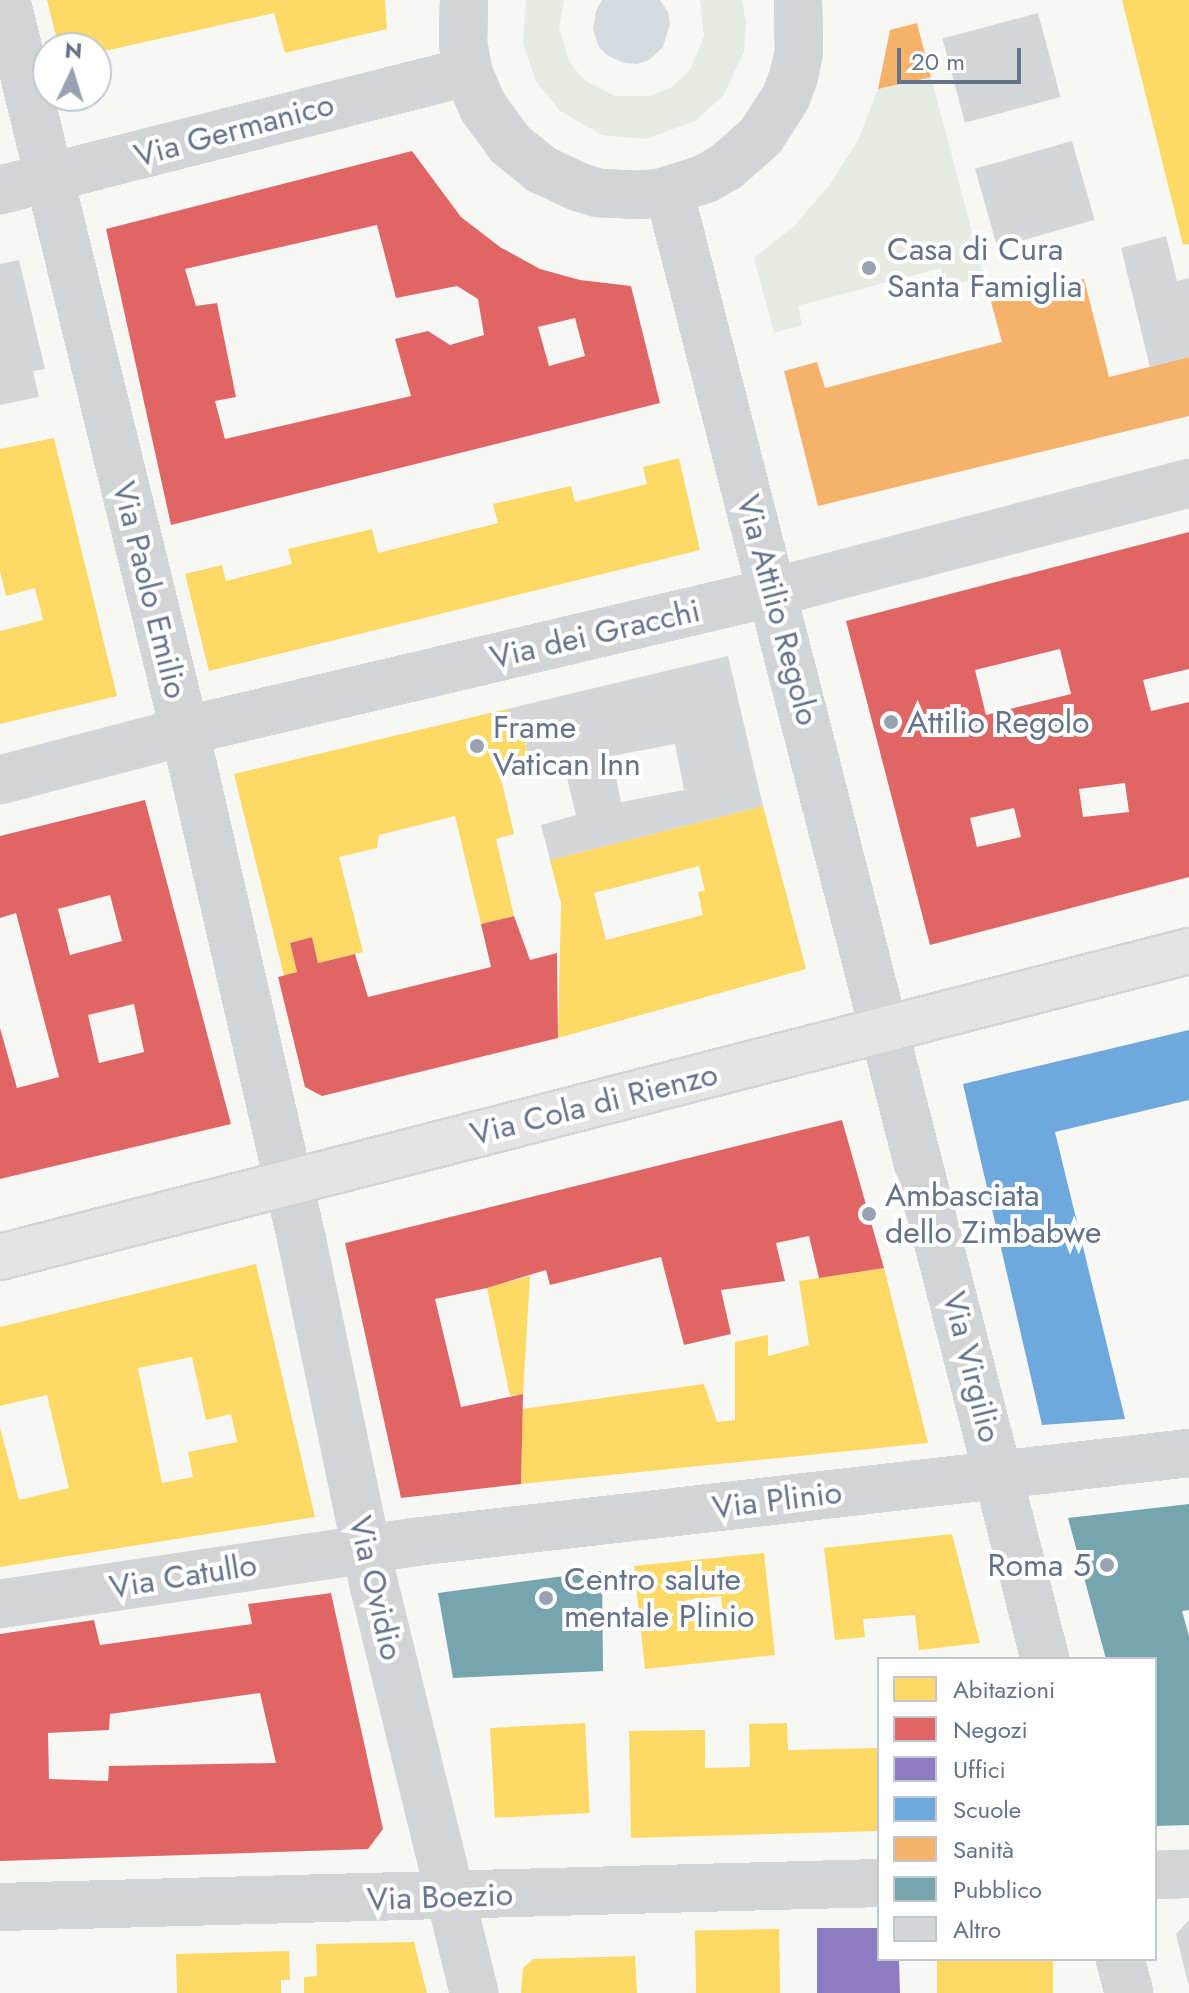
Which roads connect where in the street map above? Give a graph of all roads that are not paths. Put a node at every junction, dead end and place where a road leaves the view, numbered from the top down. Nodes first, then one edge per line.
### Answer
1 (6, 0) edge
2 (464, 0) edge
3 (798, 0) edge
4 (468, 72) junction
5 (47, 177) junction
6 (0, 190) edge
7 (669, 191) junction
8 (1189, 483) edge
9 (774, 592) junction
10 (185, 732) junction
11 (0, 780) edge
12 (1189, 951) edge
13 (886, 1030) junction
14 (288, 1181) junction
15 (0, 1257) edge
16 (1189, 1453) edge
17 (999, 1474) junction
18 (365, 1549) junction
19 (0, 1604) edge
20 (1045, 1657) edge
21 (1189, 1874) edge
22 (1157, 1875) edge
23 (877, 1883) edge
24 (451, 1897) junction
25 (0, 1907) edge
26 (1121, 1961) edge
27 (474, 1993) edge
28 (1129, 1993) edge

1 - 5 street, Via Paolo Emilio
2 - 4 street
3 - 7 street
4 - 5 street, Via Germanico
4 - 7 street
5 - 6 street, Via Germanico
5 - 10 street, Via Paolo Emilio
7 - 9 street, Via Attilio Regolo
8 - 9 street, Via dei Gracchi
9 - 10 street, Via dei Gracchi
9 - 13 street, Via Attilio Regolo
10 - 11 street, Via dei Gracchi
10 - 14 street, Via Paolo Emilio
12 - 13 main road, Via Cola di Rienzo
13 - 14 main road, Via Cola di Rienzo
13 - 17 street, Via Virgilio
14 - 15 main road, Via Cola di Rienzo
14 - 18 street, Via Ovidio
16 - 17 street, Via Plinio
17 - 18 street, Via Plinio
17 - 20 street, Via Virgilio
18 - 19 street, Via Catullo
18 - 24 street, Via Ovidio
21 - 22 street
23 - 24 street, Via Boezio
24 - 25 street, Via Boezio
24 - 27 street, Via Ovidio
26 - 28 street

